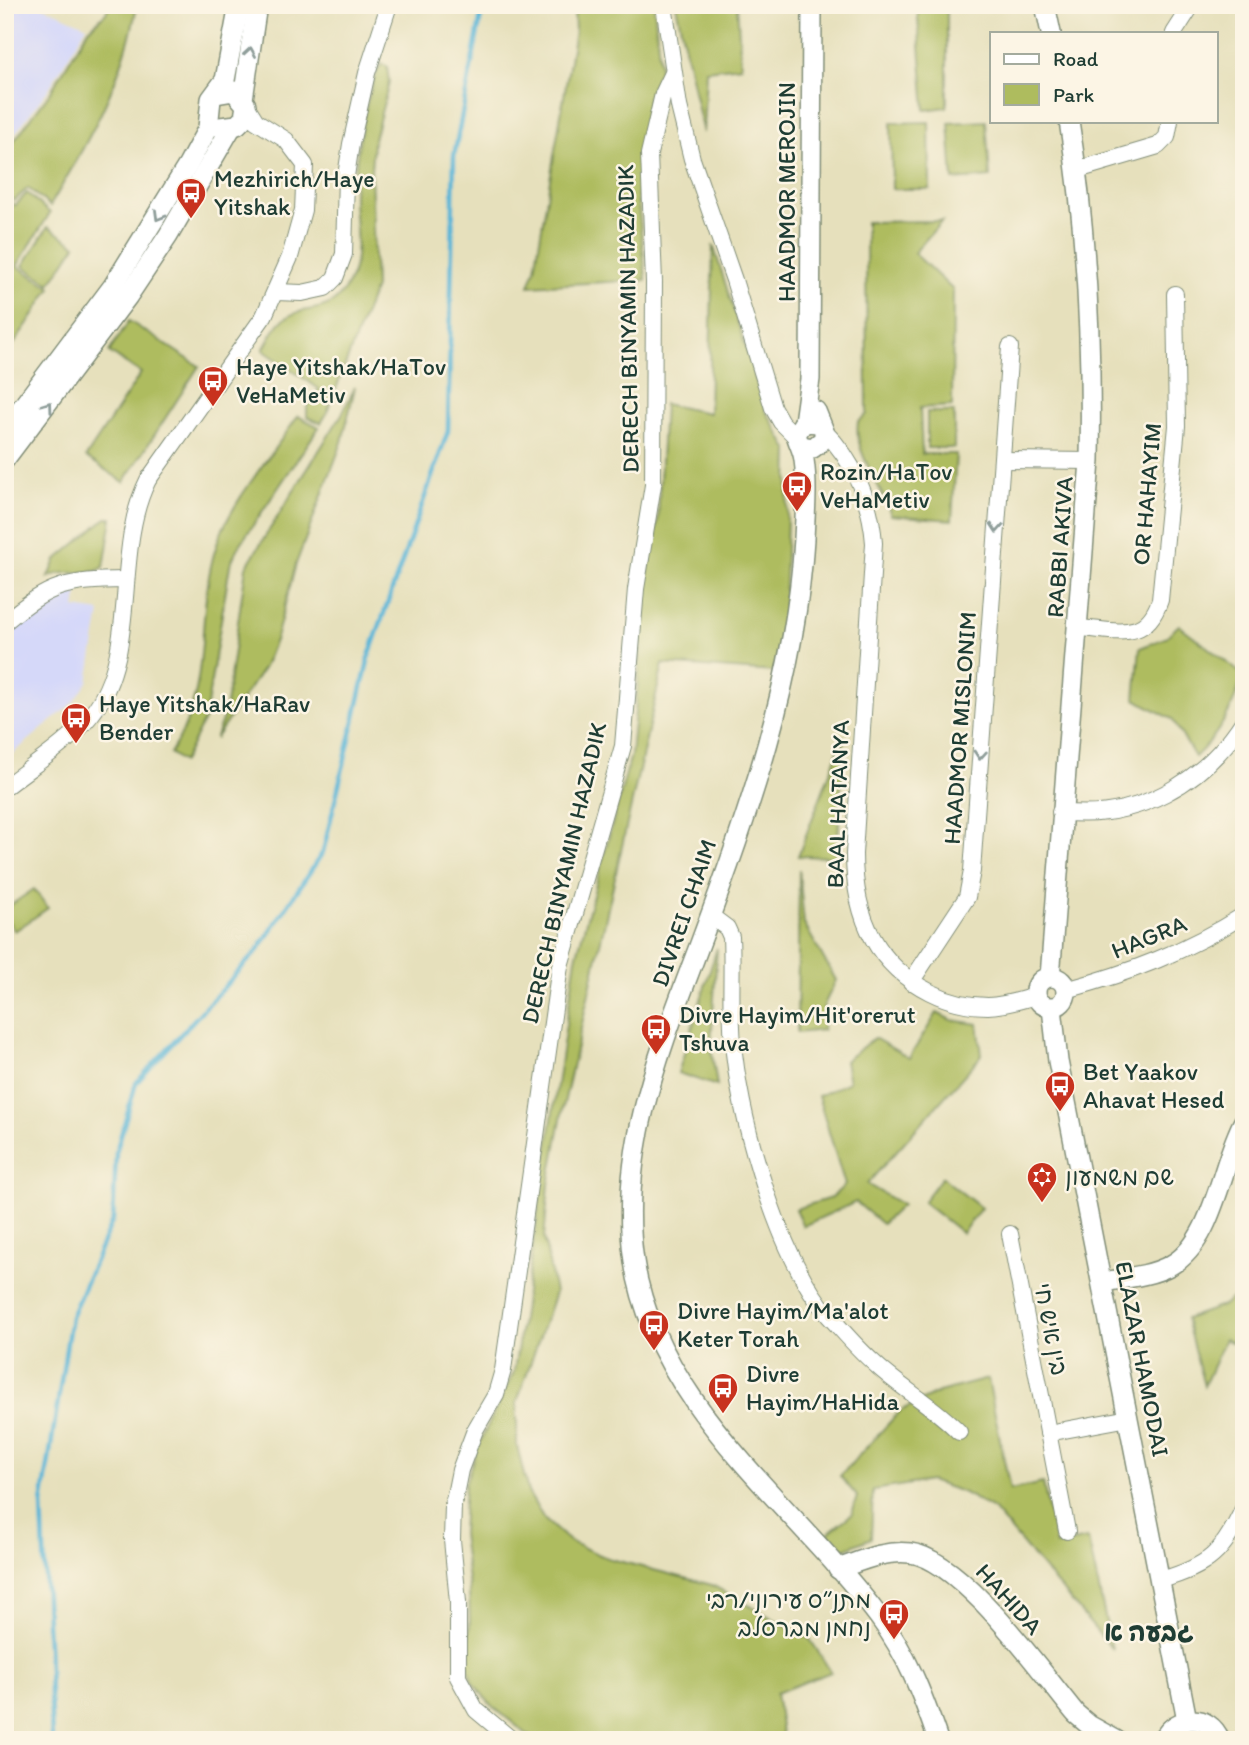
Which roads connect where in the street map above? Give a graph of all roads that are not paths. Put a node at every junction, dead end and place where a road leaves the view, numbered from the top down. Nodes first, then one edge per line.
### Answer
1 (239, 5) edge
2 (257, 5) edge
3 (390, 5) edge
4 (664, 5) edge
5 (812, 5) edge
6 (1192, 5) edge
7 (1047, 6) edge
8 (1051, 32) edge
9 (1175, 32) edge
10 (673, 73) junction
11 (212, 103) junction
12 (245, 103) junction
13 (1069, 122) edge
14 (1170, 122) edge
15 (234, 127) junction
16 (266, 128) junction
17 (1077, 170) junction
18 (276, 292) junction
19 (1175, 294) dead end
20 (1010, 347) dead end
21 (5, 430) edge
22 (811, 434) junction
23 (5, 459) edge
24 (1002, 460) junction
25 (1090, 461) junction
26 (125, 580) junction
27 (5, 622) edge
28 (1079, 628) junction
29 (1244, 720) edge
30 (5, 787) edge
31 (1060, 812) junction
32 (1244, 915) edge
33 (711, 916) junction
34 (1050, 977) junction
35 (911, 982) junction
36 (1066, 990) junction
37 (1036, 996) junction
38 (1052, 1008) junction
39 (1244, 1121) edge
40 (1010, 1234) dead end
41 (1102, 1282) junction
42 (1129, 1418) junction
43 (959, 1432) dead end
44 (1048, 1433) junction
45 (1244, 1507) edge
46 (1067, 1531) dead end
47 (838, 1569) junction
48 (1161, 1580) junction
49 (1187, 1720) junction
50 (512, 1740) edge
51 (938, 1740) edge
52 (1116, 1740) edge
53 (1163, 1740) edge
54 (1220, 1740) edge

1 - 11 street
12 -> 2 street
3 - 18 street
4 - 10 street, BAAL HATANYA
5 - 22 street, HAADMOR MEROJIN
6 - 9 street
7 - 8 street
10 - 22 street, BAAL HATANYA
10 - 50 street, DERECH BINYAMIN HAZADIK
11 - 12 street
11 - 15 street
11 -> 21 street
12 - 15 street
12 - 16 street
13 - 17 street, RABBI AKIVA
14 - 17 street
15 - 16 street
23 -> 15 street
16 - 18 street
17 - 25 street, RABBI AKIVA
18 - 26 street
19 - 28 street, OR HAHAYIM
20 - 24 street, HAADMOR MISLONIM
22 - 33 street, DIVREI CHAIM
22 - 35 street, BAAL HATANYA
24 - 25 street
24 -> 35 street, HAADMOR MISLONIM
25 - 28 street, RABBI AKIVA
26 - 27 street
26 - 30 street
28 - 31 street, RABBI AKIVA
29 - 31 street
31 - 34 street, RABBI AKIVA
32 - 36 street, HAGRA
33 - 43 street
33 - 47 street, DIVREI CHAIM
34 - 36 street
34 - 37 street
35 - 37 street, BAAL HATANYA
36 - 38 street
37 - 38 street
38 - 41 street, ELAZAR HAMODAI
39 - 41 street
40 - 44 street, בין איש חי
41 - 42 street, ELAZAR HAMODAI
42 - 44 street
42 - 48 street, ELAZAR HAMODAI
44 - 46 street, בין איש חי
45 - 48 street
47 - 51 street, DIVREI CHAIM
47 - 52 street, HAHIDA
48 - 49 street, ELAZAR HAMODAI
49 - 53 street
49 - 54 street

